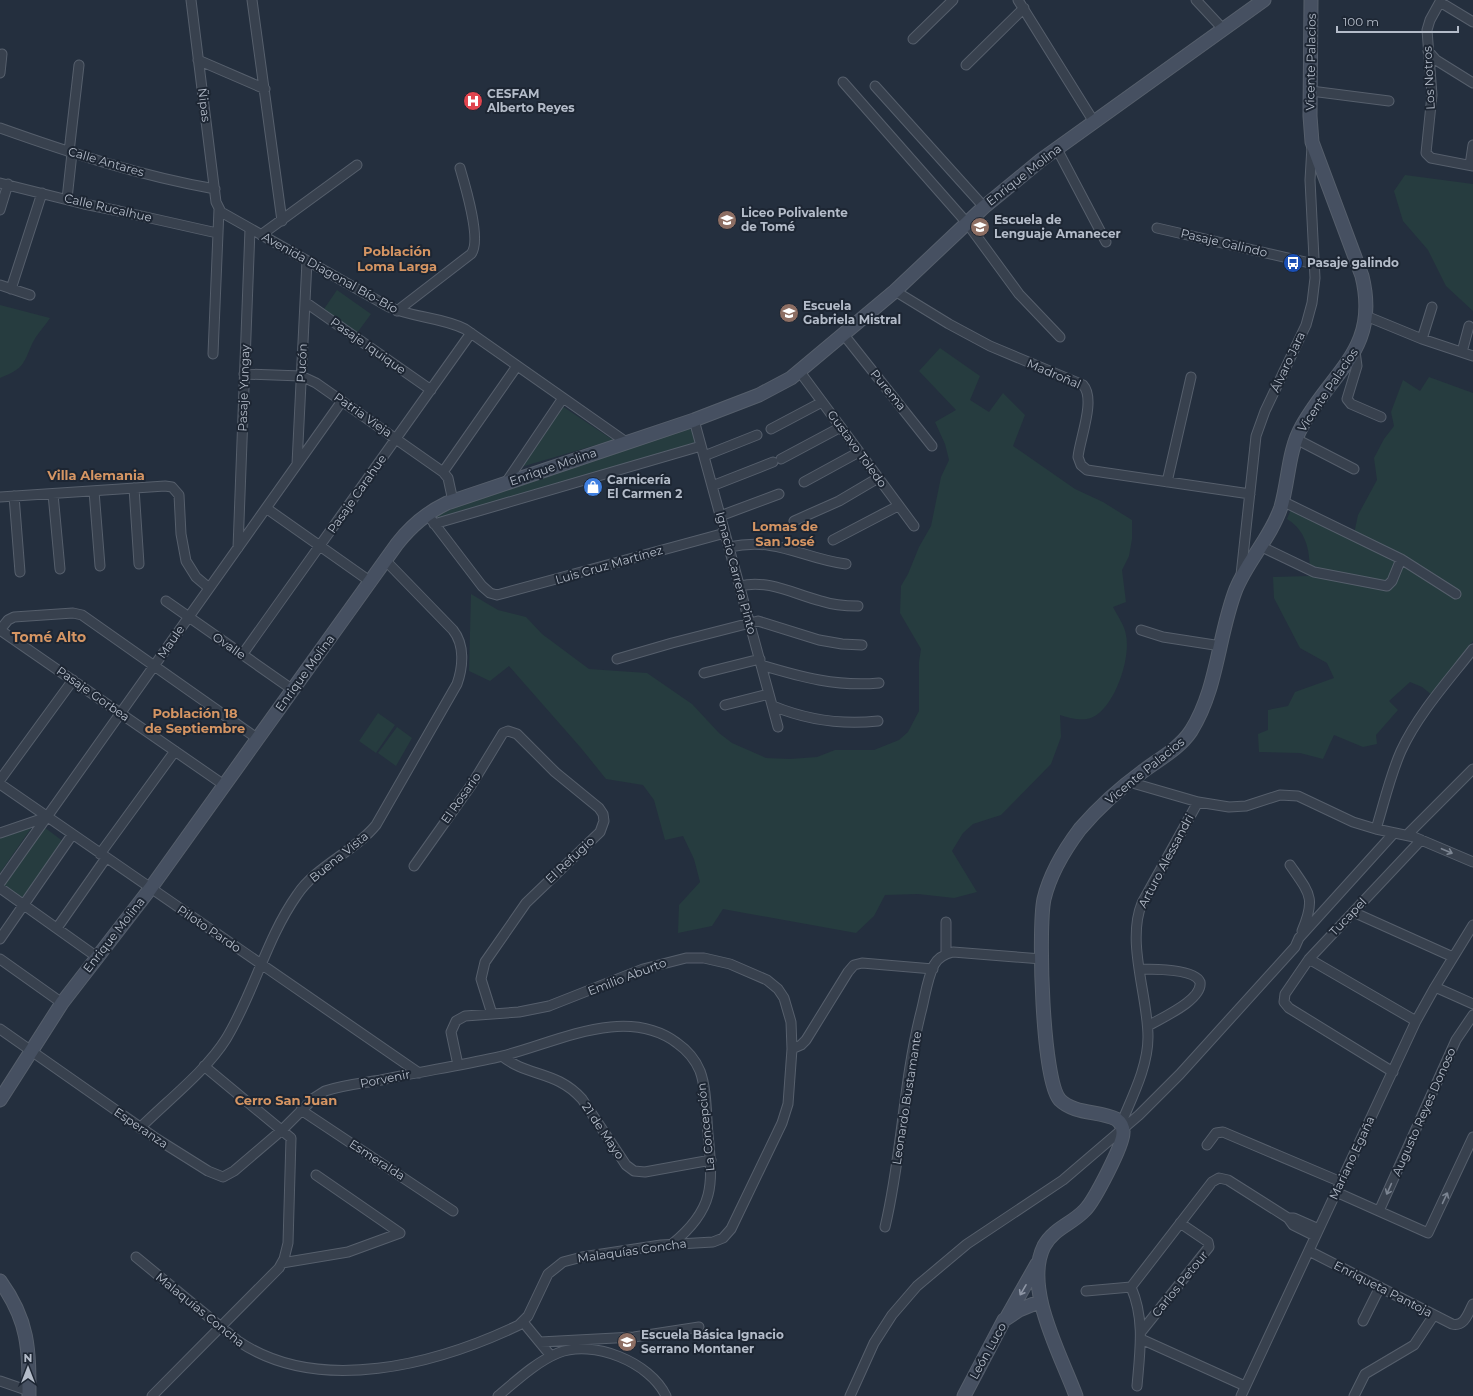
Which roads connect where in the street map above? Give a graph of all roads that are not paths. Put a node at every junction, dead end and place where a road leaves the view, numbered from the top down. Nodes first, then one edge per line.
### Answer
1 (191, 0) edge
2 (252, 0) edge
3 (953, 0) edge
4 (1018, 0) edge
5 (1196, 0) edge
6 (1264, 0) edge
7 (1311, 0) edge
8 (1441, 1) edge
9 (1024, 8) junction
10 (1473, 22) edge
11 (1223, 29) junction
12 (913, 39) dead end
13 (1428, 50) junction
14 (2, 54) dead end
15 (198, 60) junction
16 (79, 65) dead end
17 (966, 65) dead end
18 (0, 73) edge
19 (843, 82) dead end
20 (1473, 83) edge
21 (875, 86) dead end
22 (266, 89) junction
23 (1311, 91) junction
24 (1389, 101) dead end
25 (1094, 122) junction
26 (0, 128) edge
27 (1312, 142) junction
28 (1473, 145) edge
29 (1057, 149) junction
30 (71, 153) junction
31 (357, 165) dead end
32 (1472, 165) edge
33 (460, 168) dead end
34 (4, 184) edge
35 (215, 189) junction
36 (42, 193) junction
37 (67, 199) junction
38 (984, 207) junction
39 (0, 210) edge
40 (219, 210) junction
41 (282, 221) junction
42 (967, 223) junction
43 (1157, 228) dead end
44 (250, 229) junction
45 (217, 233) junction
46 (261, 235) junction
47 (1106, 242) dead end
48 (307, 261) junction
49 (1314, 264) junction
50 (0, 285) edge
51 (12, 289) junction
52 (895, 291) junction
53 (30, 295) dead end
54 (305, 302) junction
55 (1432, 307) dead end
56 (397, 311) junction
57 (1366, 316) junction
58 (1469, 326) dead end
59 (471, 333) junction
60 (844, 335) junction
61 (1060, 337) dead end
62 (1422, 339) junction
63 (1355, 351) junction
64 (1462, 352) junction
65 (213, 354) dead end
66 (1473, 356) edge
67 (517, 366) junction
68 (800, 372) junction
69 (244, 374) junction
70 (301, 376) junction
71 (1192, 377) dead end
72 (431, 390) junction
73 (563, 398) junction
74 (342, 401) junction
75 (822, 402) junction
76 (1381, 417) dead end
77 (694, 420) junction
78 (841, 428) junction
79 (771, 429) dead end
80 (758, 435) dead end
81 (396, 438) junction
82 (1296, 439) junction
83 (626, 442) junction
84 (701, 446) junction
85 (932, 446) dead end
86 (859, 452) junction
87 (704, 456) junction
88 (297, 464) junction
89 (1354, 469) dead end
90 (443, 472) junction
91 (878, 478) junction
92 (804, 482) dead end
93 (1167, 482) junction
94 (505, 484) junction
95 (712, 486) junction
96 (134, 488) junction
97 (94, 491) junction
98 (54, 494) junction
99 (779, 494) dead end
100 (1250, 494) junction
101 (14, 496) junction
102 (0, 497) edge
103 (453, 501) junction
104 (1282, 502) junction
105 (898, 506) junction
106 (266, 508) junction
107 (720, 516) junction
108 (430, 519) junction
109 (794, 521) dead end
110 (914, 526) dead end
111 (725, 533) junction
112 (833, 540) dead end
113 (320, 546) junction
114 (1260, 546) junction
115 (729, 547) junction
116 (238, 548) junction
117 (1401, 559) junction
118 (386, 561) junction
119 (139, 564) dead end
120 (846, 564) dead end
121 (100, 566) dead end
122 (60, 569) dead end
123 (20, 572) dead end
124 (1240, 580) junction
125 (371, 582) junction
126 (740, 586) junction
127 (209, 588) junction
128 (1456, 594) dead end
129 (166, 601) dead end
130 (858, 606) dead end
131 (189, 617) junction
132 (750, 622) junction
133 (0, 630) edge
134 (1141, 630) dead end
135 (862, 645) dead end
136 (1221, 646) junction
137 (1473, 649) edge
138 (242, 655) junction
139 (617, 660) dead end
140 (761, 662) junction
141 (154, 666) junction
142 (704, 673) dead end
143 (73, 680) junction
144 (879, 683) dead end
145 (293, 690) junction
146 (770, 694) junction
147 (725, 705) dead end
148 (773, 706) junction
149 (121, 713) junction
150 (878, 721) dead end
151 (778, 727) dead end
152 (508, 731) joint
153 (258, 739) junction
154 (175, 751) junction
155 (1473, 769) edge
156 (0, 780) edge
157 (1129, 782) junction
158 (0, 784) edge
159 (224, 785) junction
160 (1198, 802) junction
161 (47, 817) junction
162 (1376, 829) junction
163 (0, 833) edge
164 (1394, 833) junction
165 (72, 835) junction
166 (1407, 835) junction
167 (1421, 840) junction
168 (103, 856) junction
169 (1473, 862) edge
170 (1290, 865) dead end
171 (414, 866) dead end
172 (0, 883) edge
173 (0, 888) edge
174 (150, 889) junction
175 (24, 905) junction
176 (1353, 912) junction
177 (946, 922) dead end
178 (1473, 925) edge
179 (57, 928) junction
180 (1299, 938) junction
181 (0, 939) edge
182 (946, 954) junction
183 (97, 957) junction
184 (1453, 957) junction
185 (0, 958) edge
186 (1042, 959) junction
187 (1309, 959) junction
188 (262, 965) junction
189 (933, 969) junction
190 (1140, 969) junction
191 (1434, 987) junction
192 (62, 1003) junction
193 (1473, 1004) edge
194 (492, 1014) junction
195 (1473, 1016) edge
196 (1416, 1021) junction
197 (1148, 1026) junction
198 (0, 1029) edge
199 (792, 1049) junction
200 (31, 1050) junction
201 (502, 1056) junction
202 (458, 1065) junction
203 (204, 1066) junction
204 (1393, 1072) junction
205 (419, 1073) junction
206 (0, 1100) edge
207 (301, 1110) junction
208 (1122, 1126) junction
209 (140, 1128) junction
210 (282, 1130) junction
211 (1473, 1136) edge
212 (1207, 1145) dead end
213 (711, 1160) junction
214 (316, 1175) dead end
215 (1341, 1182) junction
216 (1336, 1192) junction
217 (453, 1211) dead end
218 (1379, 1211) junction
219 (1180, 1222) junction
220 (885, 1227) dead end
221 (1317, 1233) junction
222 (672, 1244) junction
223 (1309, 1251) junction
224 (136, 1257) dead end
225 (1039, 1259) junction
226 (282, 1264) junction
227 (0, 1281) edge
228 (1131, 1287) junction
229 (1380, 1287) junction
230 (1086, 1291) dead end
231 (1041, 1302) junction
232 (1473, 1304) edge
233 (1434, 1315) junction
234 (1004, 1320) junction
235 (1363, 1321) dead end
236 (523, 1322) junction
237 (699, 1327) dead end
238 (221, 1328) junction
239 (1141, 1336) junction
240 (564, 1340) junction
241 (540, 1342) junction
242 (565, 1351) junction
243 (552, 1356) junction
244 (0, 1381) edge
245 (1137, 1386) dead end
246 (1245, 1386) junction
247 (29, 1393) edge
248 (152, 1396) edge
249 (498, 1396) edge
250 (666, 1396) edge
251 (850, 1396) edge
252 (964, 1396) edge
253 (1076, 1396) edge
254 (1241, 1396) edge
255 (1354, 1396) edge

1 - 15 street, Ñipas
2 - 22 street
3 - 12 street
4 - 9 street
5 - 11 street
6 - 11 main road, Enrique Molina
7 - 23 main road, Vicente Palacios
8 - 10 street
8 - 13 street, Los Notros
9 - 17 street
9 - 25 street
11 - 25 main road, Enrique Molina
13 - 20 street
13 - 32 street, Los Notros
14 - 18 street
15 - 22 street
15 - 35 street, Ñipas
16 - 30 street
19 - 42 street
21 - 38 street
22 - 41 street
23 - 24 street
23 - 27 main road, Vicente Palacios
25 - 29 main road, Enrique Molina
26 - 30 street, Calle Antares
27 - 49 street, Álvaro Jara
27 - 57 main road, Vicente Palacios
28 - 32 street
29 - 38 main road, Enrique Molina
29 - 47 street
30 - 35 street, Calle Antares
30 - 37 street
31 - 41 street
33 - 56 street
34 - 36 street, Calle Rucalhue
34 - 39 street
35 - 40 street, Ñipas
36 - 37 street, Calle Rucalhue
36 - 51 street
37 - 45 street, Calle Rucalhue
38 - 42 main road, Enrique Molina
40 - 44 street, Avenida Diagonal Bío-Bío
40 - 45 street, Ñipas
41 - 46 street
42 - 52 main road, Enrique Molina
42 - 61 street
43 - 49 street, Pasaje Galindo
44 - 46 street, Avenida Diagonal Bío-Bío
44 - 69 street, Pasaje Yungay
45 - 65 street, Ñipas
46 - 48 street, Avenida Diagonal Bío-Bío
48 - 54 street, Pucón
48 - 56 street, Avenida Diagonal Bío-Bío
49 - 100 street, Álvaro Jara
50 - 51 street
51 - 53 street
52 - 60 main road, Enrique Molina
52 - 93 street, Madroñal
54 - 70 street, Pucón
54 - 72 street, Pasaje Iquique
55 - 62 street
56 - 59 street, Avenida Diagonal Bío-Bío
57 - 62 street
57 - 63 main road, Vicente Palacios
58 - 64 street
59 - 67 street, Avenida Diagonal Bío-Bío
59 - 72 street, Pasaje Carahue
60 - 68 main road, Enrique Molina
60 - 85 street, Purema
62 - 64 street
63 - 76 street
63 - 82 main road, Vicente Palacios
64 - 66 street
67 - 73 street, Avenida Diagonal Bío-Bío
67 - 90 street
68 - 75 street, Gustavo Toledo
68 - 77 main road, Enrique Molina
69 - 70 street, Patria Vieja
69 - 116 street, Pasaje Yungay
70 - 74 street, Patria Vieja
70 - 88 street, Pucón
71 - 93 street
72 - 81 street, Pasaje Carahue
73 - 83 street, Avenida Diagonal Bío-Bío
73 - 94 street
74 - 81 street, Patria Vieja
74 - 88 street, Maule
75 - 78 street, Gustavo Toledo
75 - 79 street
77 - 83 main road, Enrique Molina
77 - 84 street, Ignacio Carrera Pinto
78 - 86 street, Gustavo Toledo
78 - 95 street
80 - 87 street
81 - 90 street, Patria Vieja
81 - 113 street, Pasaje Carahue
82 - 89 street
82 - 104 main road, Vicente Palacios
83 - 94 main road, Enrique Molina
84 - 87 street, Ignacio Carrera Pinto
84 - 108 street, Enrique Molina
86 - 91 street, Gustavo Toledo
86 - 92 street
87 - 95 street, Ignacio Carrera Pinto
88 - 106 street, Maule
90 - 103 street
91 - 105 street, Gustavo Toledo
91 - 109 street
93 - 100 street, Madroñal
94 - 103 main road, Enrique Molina
95 - 107 street, Ignacio Carrera Pinto
96 - 97 street
96 - 119 street
96 - 127 street
97 - 98 street
97 - 121 street
98 - 101 street
98 - 122 street
99 - 107 street
100 - 124 street, Álvaro Jara
101 - 102 street
101 - 123 street
103 - 108 main road, Enrique Molina
104 - 114 main road, Vicente Palacios
104 - 117 street
105 - 110 street, Gustavo Toledo
105 - 112 street
106 - 113 street
106 - 116 street, Maule
107 - 111 street, Ignacio Carrera Pinto
108 - 111 street, Luis Cruz Martínez
108 - 118 main road, Enrique Molina
111 - 115 street, Ignacio Carrera Pinto
113 - 125 street
113 - 138 street, Pasaje Carahue
114 - 117 street
114 - 124 main road, Vicente Palacios
115 - 120 street
115 - 126 street, Ignacio Carrera Pinto
116 - 127 street, Maule
117 - 128 street
118 - 125 main road, Enrique Molina
118 - 188 street, Buena Vista
124 - 136 main road, Vicente Palacios
125 - 145 main road, Enrique Molina
126 - 130 street
126 - 132 street, Ignacio Carrera Pinto
127 - 131 street, Maule
129 - 131 street, Ovalle
131 - 138 street, Ovalle
131 - 141 street, Maule
132 - 135 street
132 - 139 street
132 - 140 street, Ignacio Carrera Pinto
133 - 141 street
133 - 143 street, Pasaje Gorbea
134 - 136 street
136 - 157 main road, Vicente Palacios
137 - 162 street
138 - 145 street, Ovalle
140 - 142 street
140 - 144 street
140 - 146 street, Ignacio Carrera Pinto
141 - 149 street, Maule
141 - 153 street
143 - 149 street, Pasaje Gorbea
143 - 156 street
145 - 153 main road, Enrique Molina
146 - 147 street
146 - 148 street, Ignacio Carrera Pinto
148 - 150 street
148 - 151 street, Ignacio Carrera Pinto
149 - 154 street, Pasaje Gorbea
149 - 161 street, Maule
152 - 171 street, El Rosario
152 - 194 street, El Refugio
153 - 159 main road, Enrique Molina
154 - 159 street, Pasaje Gorbea
154 - 168 street
155 - 166 street
157 - 160 street
157 - 186 main road, Vicente Palacios
158 - 161 street, Piloto Pardo
159 - 174 main road, Enrique Molina
160 - 162 street
160 - 190 street, Arturo Alessandri
161 - 163 street
161 - 165 street, Piloto Pardo
161 - 172 street, Maule
162 - 164 street
164 - 166 street
164 - 180 street, Tucapel
165 - 168 street, Piloto Pardo
165 - 175 street
166 - 167 street
167 -> 169 street
167 - 176 street, Tucapel
168 - 174 street, Piloto Pardo
168 - 179 street
170 - 180 street
173 - 175 street
174 - 183 main road, Enrique Molina
174 - 188 street, Piloto Pardo
175 - 179 street
175 - 181 street
176 - 184 street
176 - 187 street, Tucapel
177 - 182 street
178 - 184 street, Mariano Egaña
179 - 183 street
180 - 208 street, Tucapel
182 - 186 street
182 - 189 street
183 - 192 main road, Enrique Molina
184 - 191 street, Mariano Egaña
185 - 192 street
186 - 208 main road, Vicente Palacios
187 - 196 street
187 - 204 street, Tucapel
188 - 203 street, Buena Vista
188 - 205 street, Piloto Pardo
189 - 199 street
189 - 220 street, Leonardo Bustamante
190 - 197 street, Arturo Alessandri
190 - 197 street
191 - 193 street
191 - 196 street, Mariano Egaña
192 - 200 main road, Enrique Molina
194 - 199 street, Emilio Aburto
194 - 202 street, Emilio Aburto
195 -> 218 street, Augusto Reyes Donoso
196 - 204 street, Mariano Egaña
197 - 208 street, Arturo Alessandri
198 - 200 street, Esperanza
199 - 222 street, Malaquías Concha
200 - 206 main road, Enrique Molina
200 - 209 street, Esperanza
201 - 202 street, Porvenir
201 - 213 street, 21 de Mayo
201 - 213 street, La Concepción
202 - 205 street, Porvenir
203 - 209 street, Buena Vista
203 - 210 street
204 - 215 street, Mariano Egaña
205 - 207 street, Porvenir
207 - 210 street, Porvenir
207 - 217 street, Esmeralda
208 - 225 main road
208 - 251 street, Tucapel
209 - 210 street, Esperanza
210 - 226 street
218 -> 211 street
212 - 215 street
213 - 222 street, La Concepción
214 - 226 street
215 - 216 street, Mariano Egaña
216 - 218 street
216 - 221 street, Mariano Egaña
219 - 221 street
219 - 228 street
219 - 239 street, Carlos Petour
221 - 223 street, Mariano Egaña
222 - 236 street, Malaquías Concha
223 - 229 street, Enriqueta Pantoja
223 - 246 street, Mariano Egaña
224 - 238 street, Malaquías Concha
225 - 231 main road
225 -> 234 main road
226 - 238 street
227 - 247 main road
228 - 230 street
228 - 239 street, Carlos Petour
229 - 233 street, Enriqueta Pantoja
229 - 235 street
231 - 234 main road, León Luco
231 - 253 main road
232 - 233 street, Enriqueta Pantoja
233 - 255 street
234 - 252 main road, León Luco
236 - 238 street, Malaquías Concha
236 - 241 street
237 - 240 street
238 - 248 street
239 - 245 street, Carlos Petour
239 - 246 street
240 - 241 street
240 - 242 street
241 - 243 street
242 - 243 street
242 - 250 street
243 - 249 street
244 - 247 street
246 - 254 street, Mariano Egaña

